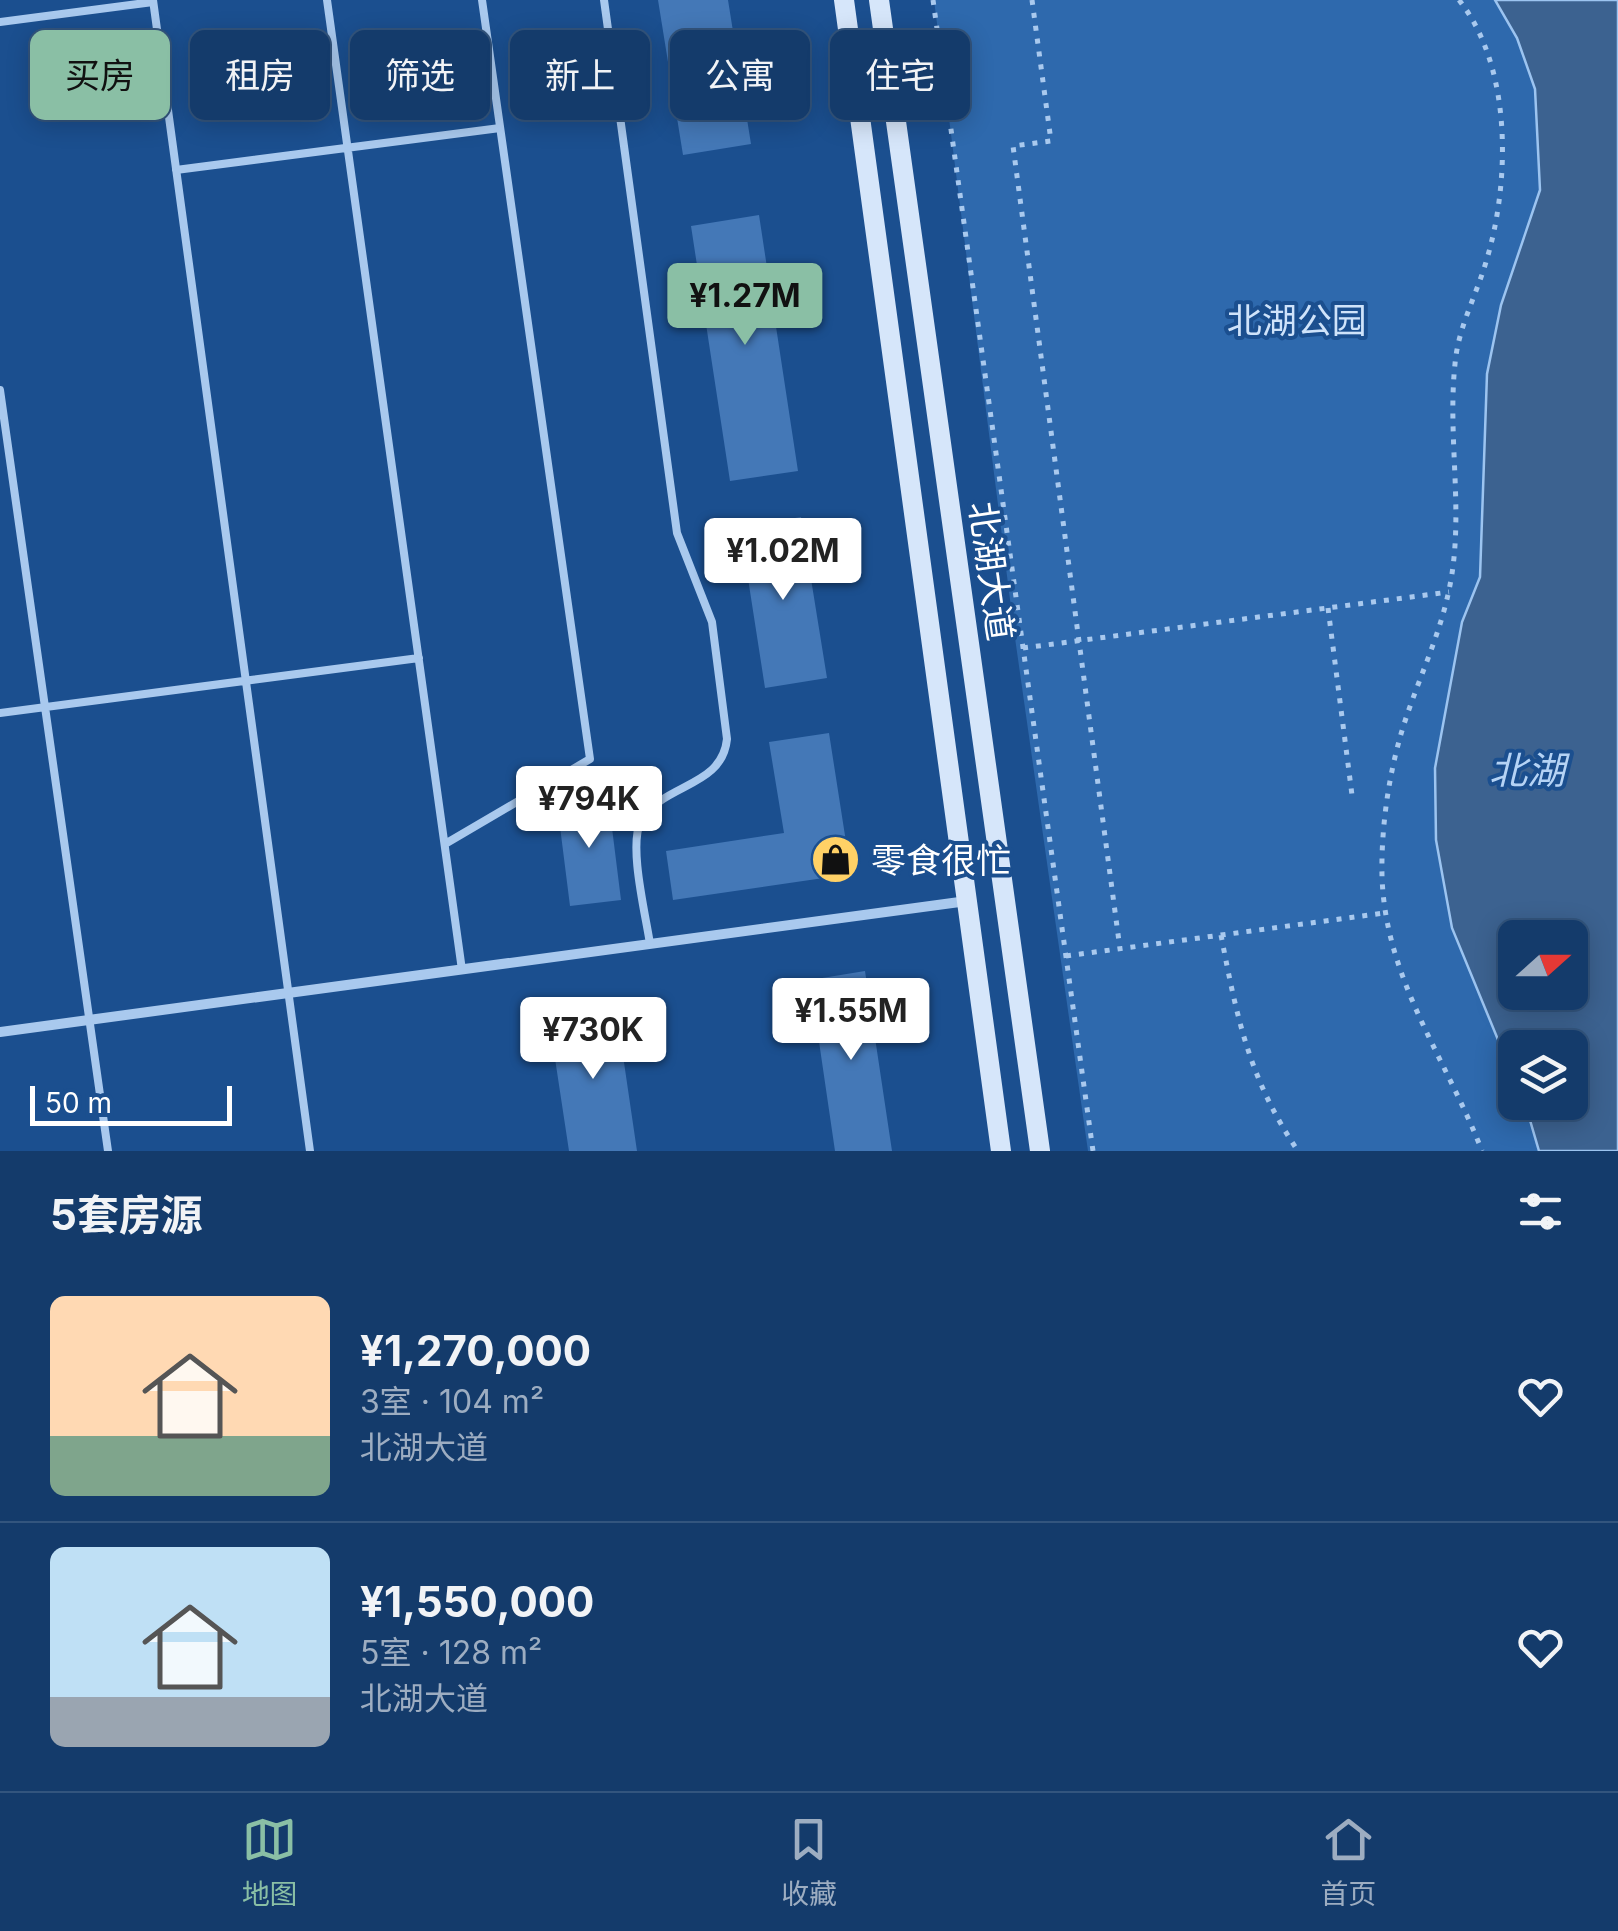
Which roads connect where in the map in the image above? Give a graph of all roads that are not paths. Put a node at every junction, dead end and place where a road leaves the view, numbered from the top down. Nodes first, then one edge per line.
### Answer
1 (327, 0) edge
2 (482, 0) edge
3 (604, 0) edge
4 (844, 0) edge
5 (880, 0) edge
6 (153, 1) edge
7 (0, 22) edge
8 (500, 128) junction
9 (348, 148) junction
10 (176, 170) junction
11 (0, 390) edge
12 (419, 658) junction
13 (248, 681) junction
14 (45, 707) junction
15 (0, 713) edge
16 (444, 844) junction
17 (968, 901) junction
18 (650, 944) junction
19 (462, 970) junction
20 (289, 993) junction
21 (90, 1020) junction
22 (0, 1032) edge
23 (108, 1151) edge
24 (310, 1151) edge
25 (1002, 1151) edge
26 (1040, 1151) edge

1 - 9 lane
2 - 8 lane
3 - 18 lane
4 - 17 main road, 北湖大道
5 - 26 main road, 北湖大道
6 - 7 lane
6 - 10 lane
8 - 9 lane
8 - 16 lane
9 - 10 lane
9 - 12 lane
10 - 13 lane
11 - 14 lane
12 - 13 lane
12 - 16 lane
13 - 14 lane
13 - 20 lane
14 - 15 lane
14 - 21 lane
16 - 19 lane
17 - 18 street
17 - 25 main road, 北湖大道
18 - 19 street
19 - 20 street
20 - 21 street
20 - 24 lane
21 - 22 street
21 - 23 lane

